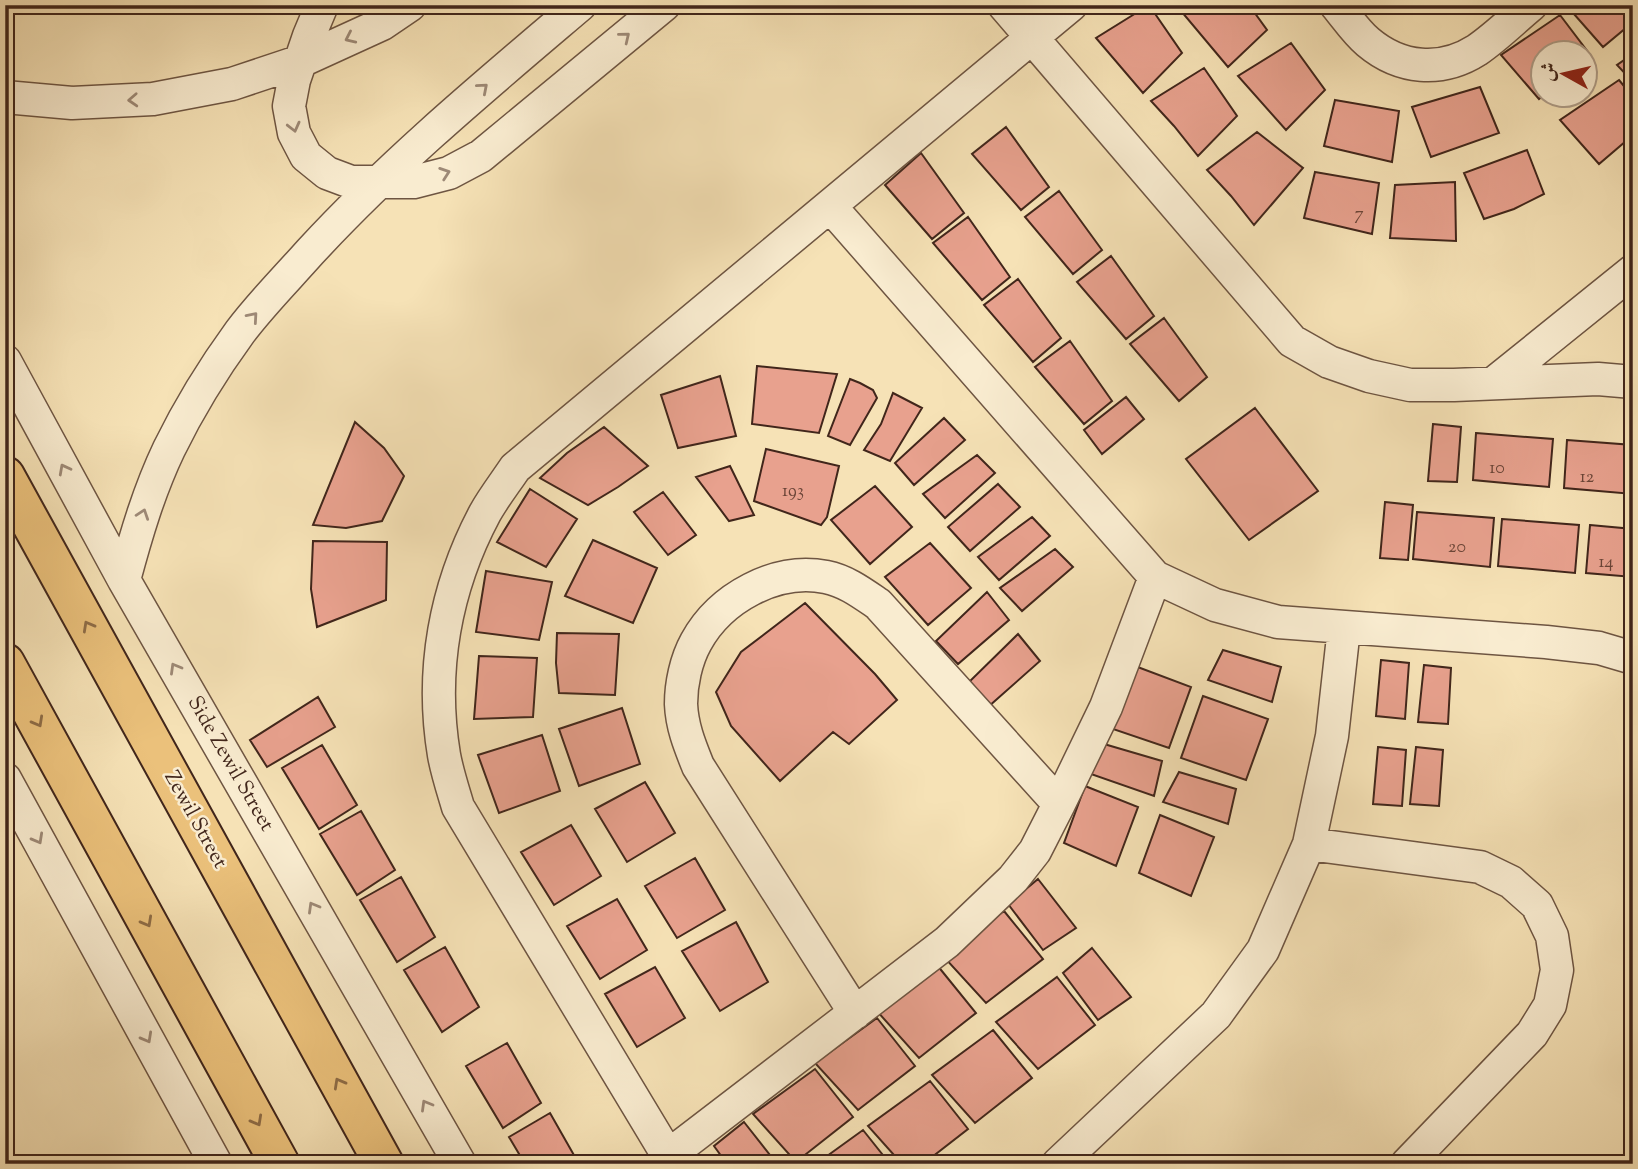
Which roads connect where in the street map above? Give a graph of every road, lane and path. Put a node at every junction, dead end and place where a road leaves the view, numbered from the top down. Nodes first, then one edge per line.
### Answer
1 (322, 5) edge
2 (410, 5) edge
3 (580, 5) edge
4 (664, 5) edge
5 (1004, 5) edge
6 (1070, 5) edge
7 (1336, 5) edge
8 (1531, 5) edge
9 (1031, 38) junction
10 (301, 61) junction
11 (5, 97) edge
12 (378, 182) junction
13 (830, 206) junction
14 (1633, 271) edge
15 (5, 361) edge
16 (1633, 382) edge
17 (1494, 383) junction
18 (5, 476) edge
19 (1155, 577) junction
20 (124, 580) junction
21 (1343, 628) junction
22 (1633, 658) edge
23 (5, 663) edge
24 (5, 779) edge
25 (1059, 804) junction
26 (1310, 844) junction
27 (855, 1013) junction
28 (670, 1160) edge
29 (216, 1164) edge
30 (280, 1164) edge
31 (384, 1164) edge
32 (460, 1164) edge
33 (1058, 1164) edge
34 (1407, 1164) edge

1 - 10 street
2 -> 10 street
12 -> 3 street
12 -> 4 street
5 - 9 street
6 - 9 street
7 - 8 street
9 - 13 street
9 - 17 street
10 -> 11 street
10 -> 12 street
20 -> 12 street
13 - 19 street
13 - 28 street
14 - 17 street
20 -> 15 street, Side Zewil Street
16 - 17 street
31 -> 18 main road, Zewil Street
19 - 21 street
19 - 25 street
32 -> 20 street, Side Zewil Street
21 - 22 street
21 - 26 street
23 -> 30 main road
24 -> 29 street
25 - 27 street
25 - 27 street
26 - 33 street
26 - 34 street
27 - 28 street

